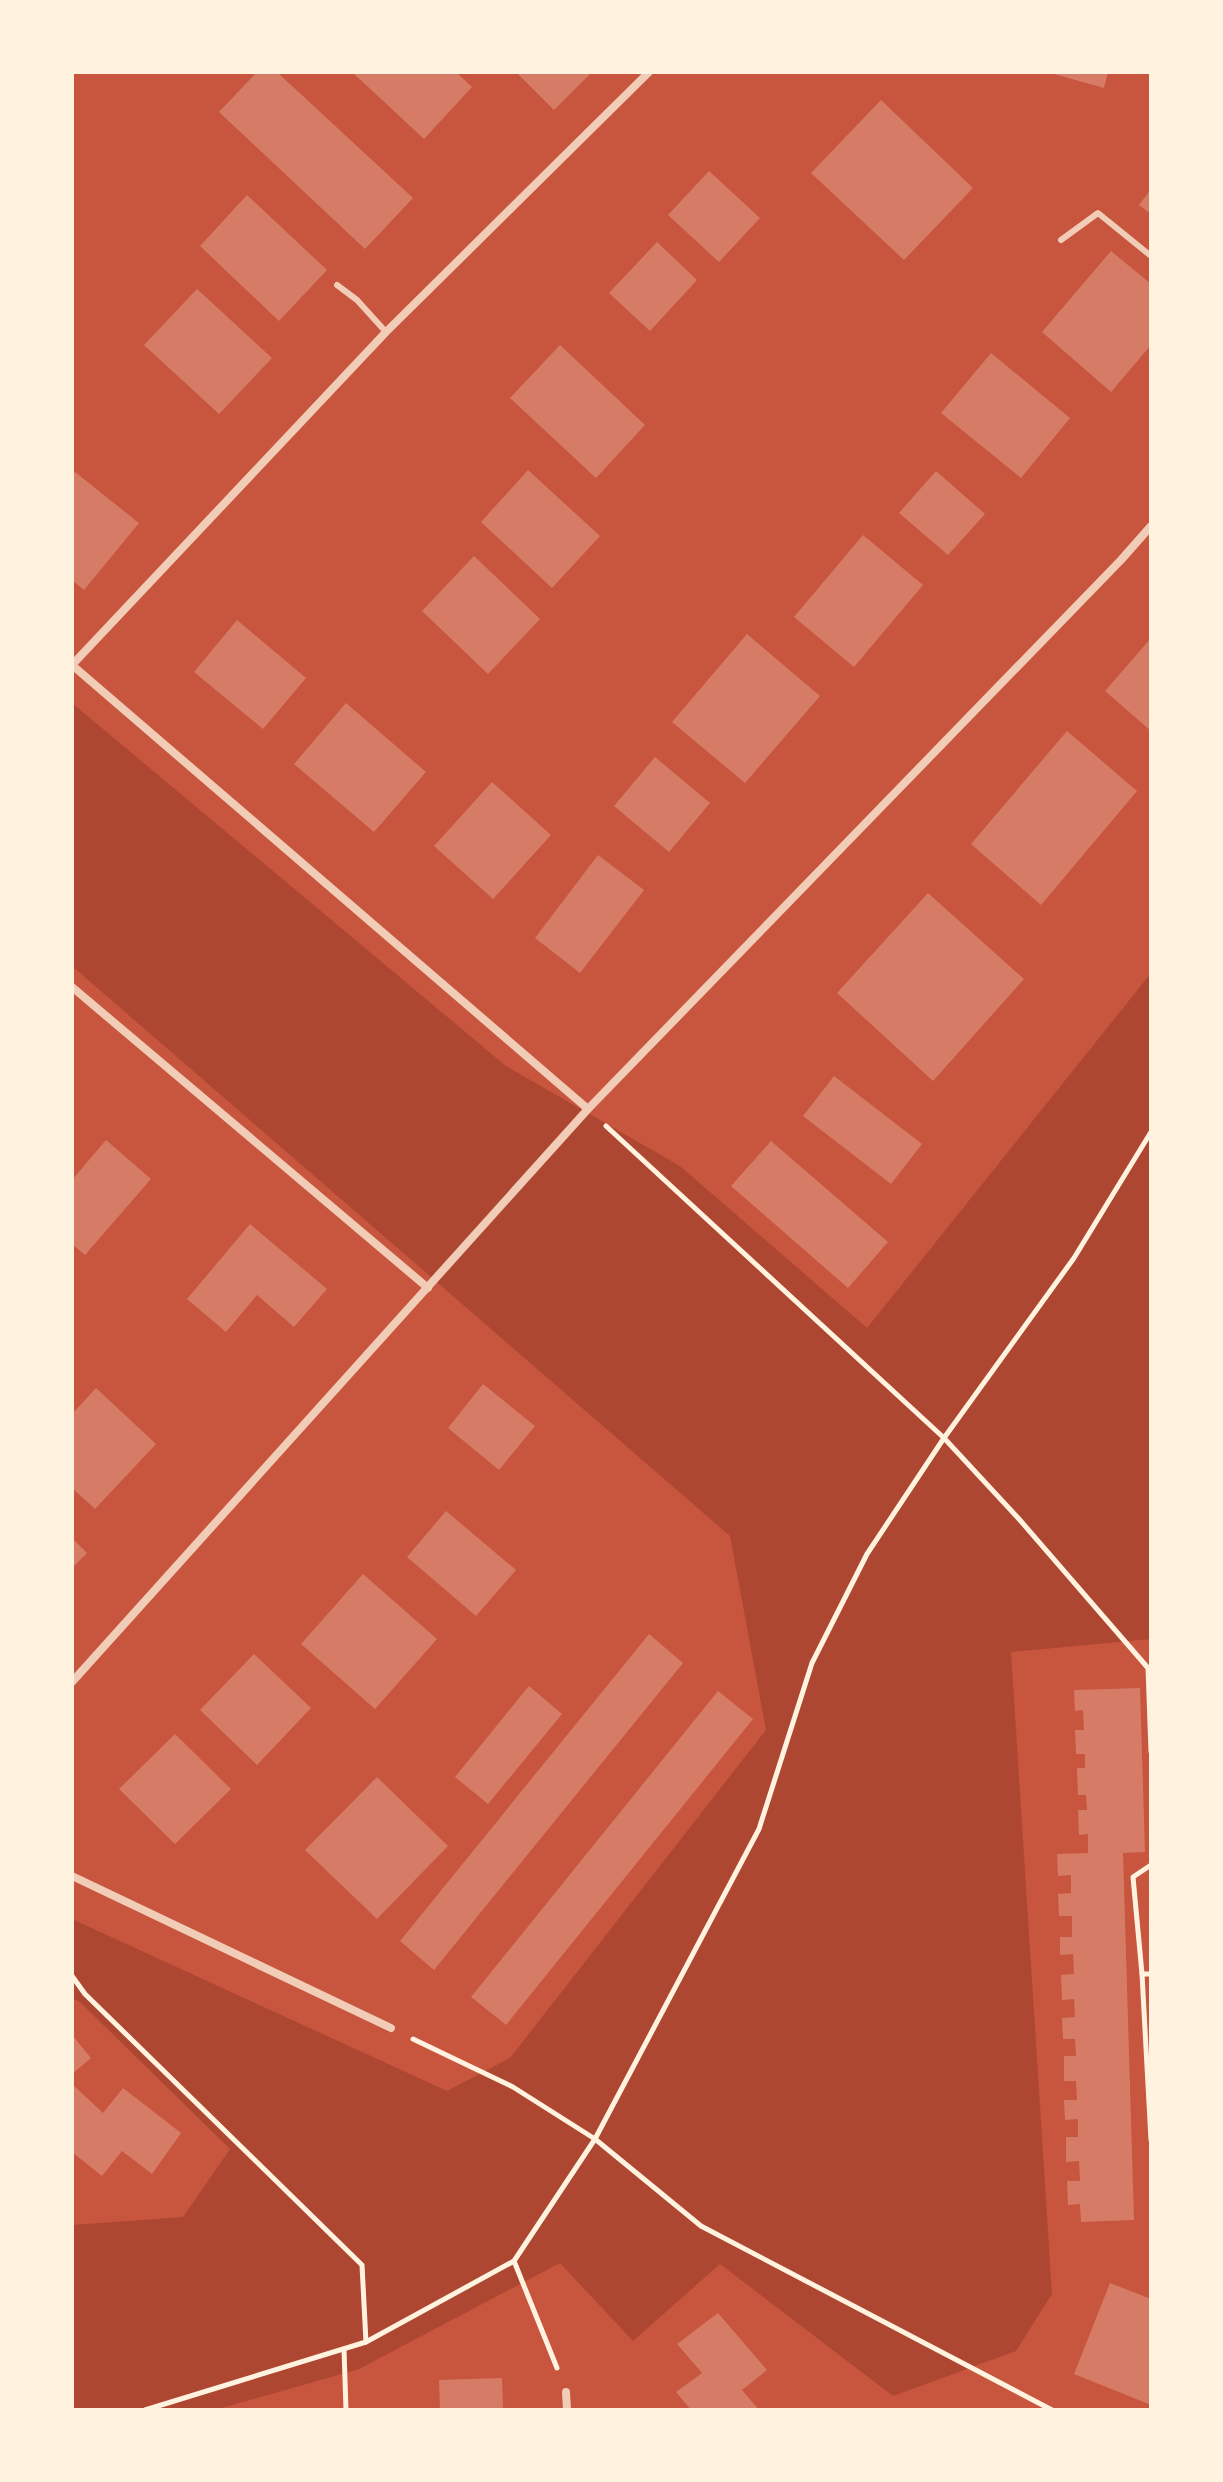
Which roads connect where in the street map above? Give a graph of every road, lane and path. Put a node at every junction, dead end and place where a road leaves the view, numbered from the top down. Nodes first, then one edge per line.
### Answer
1 (649, 72) edge
2 (1061, 240) dead end
3 (1151, 256) edge
4 (337, 285) dead end
5 (386, 332) junction
6 (1151, 526) edge
7 (72, 665) edge
8 (72, 987) edge
9 (588, 1109) junction
10 (1151, 1132) edge
11 (428, 1288) junction
12 (944, 1438) junction
13 (1150, 1668) edge
14 (72, 1682) edge
15 (1151, 1752) edge
16 (1151, 1865) edge
17 (72, 1876) edge
18 (1142, 1974) junction
19 (1151, 1974) edge
20 (72, 1976) edge
21 (391, 2028) joint
22 (595, 2139) junction
23 (1151, 2140) edge
24 (514, 2261) junction
25 (366, 2342) junction
26 (344, 2349) junction
27 (566, 2392) joint
28 (145, 2410) edge
29 (346, 2410) edge
30 (567, 2410) edge
31 (1052, 2410) edge

1 - 5 street
2 - 3 lane
4 - 5 lane
5 - 7 street
6 - 9 street
7 - 9 street
8 - 11 street
9 - 11 street
9 - 12 path
10 - 12 path
11 - 14 street
12 - 13 path
12 - 22 path
13 - 15 path
16 - 18 path
17 - 21 street
18 - 19 path
18 - 23 path
20 - 25 path
21 - 22 path
22 - 24 path
22 - 31 path
24 - 25 path
24 - 27 path
25 - 26 path
26 - 28 path
26 - 29 path
27 - 30 street

